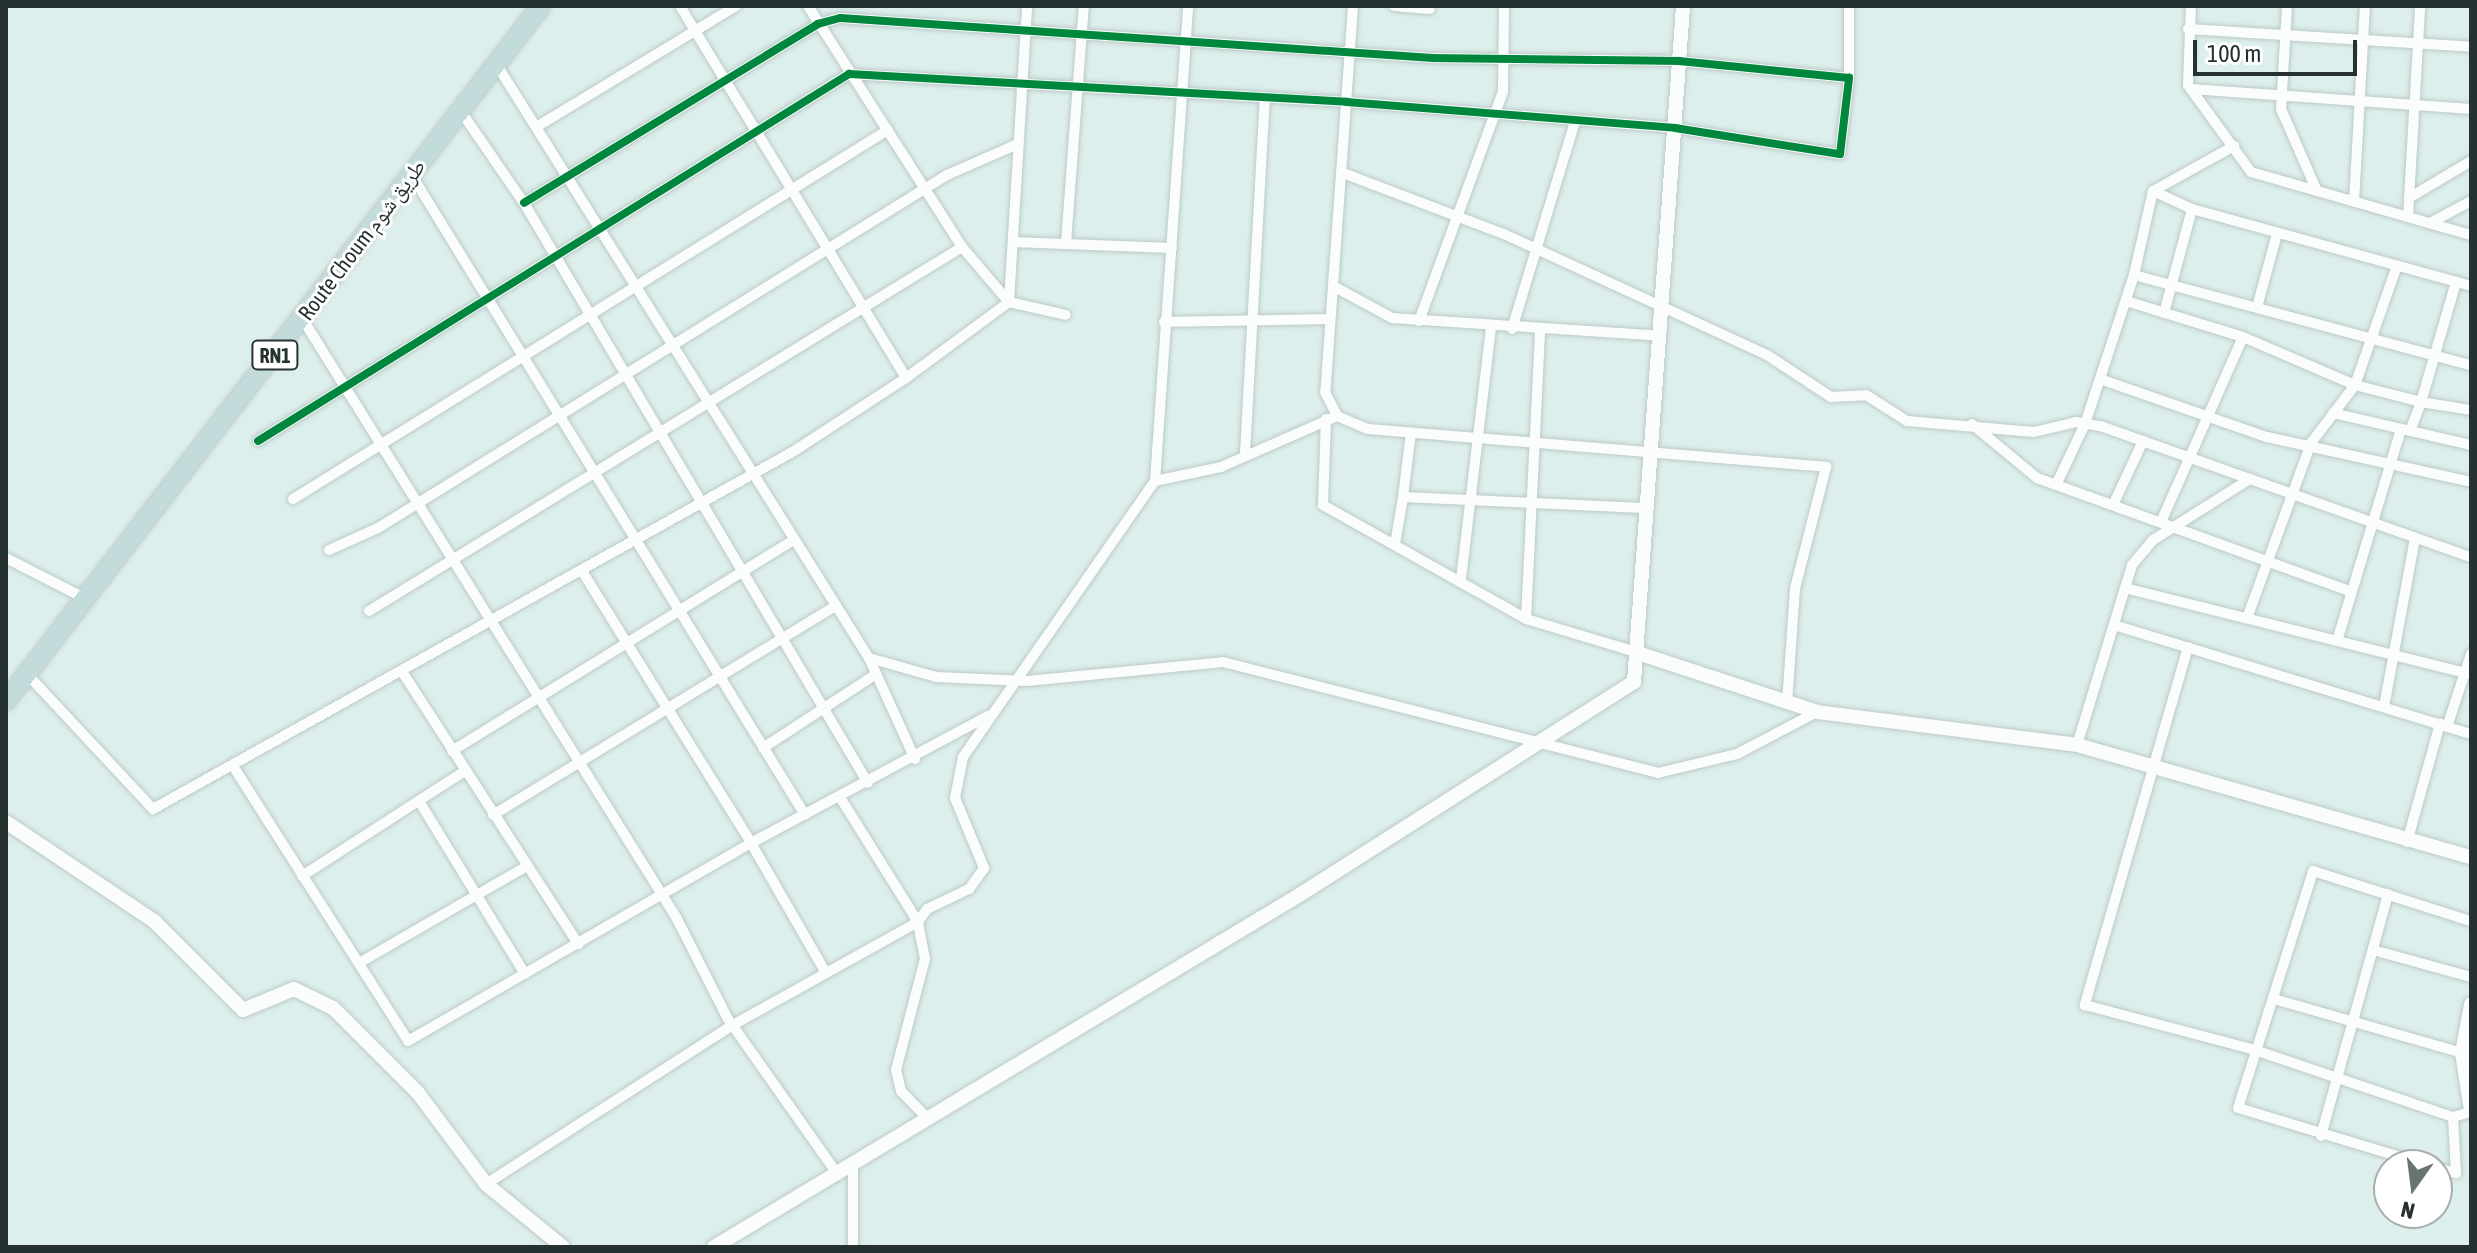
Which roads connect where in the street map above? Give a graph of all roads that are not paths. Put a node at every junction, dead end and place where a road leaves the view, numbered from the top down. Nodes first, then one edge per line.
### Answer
1 (541, 6) edge
2 (680, 6) edge
3 (736, 6) edge
4 (808, 6) edge
5 (1027, 6) edge
6 (1084, 6) edge
7 (1188, 6) edge
8 (1353, 6) edge
9 (1394, 6) edge
10 (1504, 6) edge
11 (1683, 6) edge
12 (1849, 6) edge
13 (2191, 6) edge
14 (2287, 6) edge
15 (2365, 6) edge
16 (2420, 6) edge
17 (1430, 9) dead end
18 (818, 24) junction
19 (2188, 29) junction
20 (695, 31) junction
21 (1025, 31) junction
22 (1083, 35) junction
23 (2286, 35) junction
24 (2364, 40) junction
25 (1186, 41) junction
26 (2418, 44) junction
27 (2471, 47) edge
28 (1350, 52) junction
29 (1506, 56) junction
30 (1679, 61) junction
31 (495, 62) junction
32 (849, 74) junction
33 (1849, 78) junction
34 (726, 83) junction
35 (1021, 83) junction
36 (1082, 87) junction
37 (2191, 89) junction
38 (1183, 94) junction
39 (2282, 95) junction
40 (1265, 98) junction
41 (2362, 101) junction
42 (1347, 102) junction
43 (2414, 105) junction
44 (2471, 109) edge
45 (460, 110) junction
46 (1496, 115) junction
47 (1575, 121) junction
48 (538, 126) junction
49 (1675, 128) junction
50 (888, 130) junction
51 (755, 132) junction
52 (1018, 144) junction
53 (2234, 146) junction
54 (2471, 161) edge
55 (1343, 173) junction
56 (411, 174) junction
57 (565, 177) junction
58 (926, 188) junction
59 (790, 191) junction
60 (2153, 191) junction
61 (2317, 191) junction
62 (2409, 198) junction
63 (2471, 201) edge
64 (2354, 202) junction
65 (524, 203) junction
66 (2192, 209) junction
67 (2408, 217) junction
68 (1462, 218) junction
69 (2430, 223) junction
70 (597, 228) junction
71 (2277, 234) junction
72 (2471, 235) edge
73 (1013, 242) junction
74 (1066, 243) junction
75 (962, 247) junction
76 (1172, 248) junction
77 (831, 249) junction
78 (1536, 250) junction
79 (554, 255) junction
80 (2397, 266) junction
81 (2134, 275) junction
82 (2173, 281) junction
83 (2456, 282) junction
84 (633, 286) junction
85 (1333, 286) junction
86 (2471, 286) edge
87 (490, 295) junction
88 (2126, 301) junction
89 (1009, 302) junction
90 (2257, 307) junction
91 (866, 308) junction
92 (1662, 311) junction
93 (590, 313) junction
94 (2164, 313) junction
95 (1066, 315) dead end
96 (302, 318) junction
97 (1329, 319) junction
98 (1250, 320) junction
99 (1419, 321) junction
100 (1164, 322) junction
101 (1491, 327) junction
102 (1512, 329) junction
103 (1540, 330) junction
104 (1660, 336) junction
105 (2373, 336) junction
106 (2243, 337) junction
107 (671, 346) junction
108 (526, 353) junction
109 (2436, 355) junction
110 (2471, 365) edge
111 (627, 374) junction
112 (906, 378) junction
113 (2100, 379) junction
114 (347, 383) junction
115 (2355, 385) junction
116 (2421, 402) junction
117 (708, 404) junction
118 (2471, 410) edge
119 (2333, 413) junction
120 (562, 415) junction
121 (1332, 417) junction
122 (2206, 417) junction
123 (1972, 424) junction
124 (2085, 424) junction
125 (2405, 430) junction
126 (1411, 432) junction
127 (663, 433) junction
128 (1477, 436) junction
129 (1537, 439) junction
130 (258, 441) dead end
131 (385, 441) junction
132 (2143, 441) junction
133 (2311, 443) junction
134 (2471, 445) edge
135 (1653, 447) junction
136 (1245, 453) junction
137 (2186, 456) junction
138 (2391, 462) junction
139 (753, 474) junction
140 (595, 475) junction
141 (2250, 479) junction
142 (1155, 481) junction
143 (2471, 482) edge
144 (2056, 485) junction
145 (2289, 493) junction
146 (1403, 497) junction
147 (293, 499) dead end
148 (1467, 501) junction
149 (703, 502) junction
150 (419, 503) junction
151 (1532, 504) junction
152 (2113, 505) junction
153 (1649, 508) junction
154 (2161, 522) junction
155 (2370, 522) junction
156 (2178, 528) junction
157 (2415, 538) junction
158 (794, 540) junction
159 (635, 541) junction
160 (1395, 544) junction
161 (329, 550) dead end
162 (2471, 557) edge
163 (6, 558) edge
164 (2268, 561) junction
165 (454, 562) junction
166 (582, 571) junction
167 (744, 571) junction
168 (1461, 579) junction
169 (2125, 588) junction
170 (2350, 591) junction
171 (86, 599) junction
172 (836, 606) junction
173 (369, 611) dead end
174 (681, 612) junction
175 (2247, 618) junction
176 (1526, 619) junction
177 (491, 623) junction
178 (2114, 625) junction
179 (783, 638) junction
180 (625, 640) junction
181 (2337, 641) junction
182 (2188, 647) junction
183 (2396, 650) junction
184 (1641, 654) junction
185 (2471, 654) edge
186 (869, 658) junction
187 (403, 673) junction
188 (27, 674) junction
189 (876, 674) junction
190 (2468, 674) edge
191 (720, 676) junction
192 (1013, 681) junction
193 (537, 696) junction
194 (6, 701) edge
195 (1787, 702) junction
196 (2384, 707) junction
197 (824, 708) junction
198 (668, 709) junction
199 (1817, 712) junction
200 (991, 714) junction
201 (2444, 725) junction
202 (2471, 734) edge
203 (1535, 740) junction
204 (2077, 745) junction
205 (763, 748) junction
206 (452, 751) junction
207 (915, 759) junction
208 (579, 763) junction
209 (233, 766) junction
210 (2149, 766) junction
211 (465, 771) junction
212 (868, 783) junction
213 (840, 797) junction
214 (419, 801) junction
215 (493, 815) junction
216 (805, 815) junction
217 (6, 822) edge
218 (2407, 842) junction
219 (751, 843) junction
220 (2471, 857) edge
221 (527, 866) junction
222 (302, 876) junction
223 (662, 894) junction
224 (2388, 894) junction
225 (476, 895) junction
226 (2471, 921) edge
227 (918, 922) junction
228 (578, 944) junction
229 (2373, 950) junction
230 (359, 963) junction
231 (826, 973) junction
232 (525, 974) junction
233 (2471, 977) edge
234 (2274, 999) junction
235 (2471, 1004) edge
236 (2353, 1022) junction
237 (733, 1025) junction
238 (2255, 1050) junction
239 (2462, 1053) junction
240 (2337, 1078) junction
241 (2471, 1111) edge
242 (2453, 1117) junction
243 (928, 1119) junction
244 (2321, 1136) junction
245 (2373, 1150) edge
246 (853, 1165) junction
247 (2453, 1172) edge
248 (838, 1175) junction
249 (486, 1184) junction
250 (563, 1247) edge
251 (714, 1247) edge
252 (853, 1247) edge

1 - 31 highway, Route Choum طريق شوم / RN1
2 - 20 street
3 - 20 street
4 - 18 street
5 - 21 street
6 - 22 street
7 - 25 street
8 - 28 street
9 - 17 street
10 - 29 street
11 - 30 street
12 - 33 street
13 - 19 street
14 - 23 street
15 - 24 street
16 - 26 street
18 - 21 street
18 - 32 street
18 - 34 street
19 - 23 street
19 - 37 street
20 - 34 street
20 - 48 street
21 - 22 street
21 - 35 street
22 - 25 street
22 - 36 street
23 - 24 street
23 - 39 street
24 - 26 street
24 - 41 street
25 - 28 street
25 - 38 street
26 - 27 street
26 - 43 street
28 - 29 street
28 - 42 street
29 - 30 street
29 - 46 street
30 - 33 street
30 - 49 street
31 - 45 highway, Route Choum طريق شوم / RN1
31 - 48 street
32 - 35 street
32 - 50 street
32 - 51 street
33 - 49 street
34 - 51 street
34 - 57 street
35 - 36 street
35 - 52 street
36 - 38 street
36 - 74 street
37 - 39 street
37 - 53 street
38 - 40 street
38 - 76 street
39 - 41 street
39 - 61 street
40 - 42 street
40 - 98 street
41 - 43 street
41 - 64 street
42 - 46 street
42 - 55 street
43 - 44 street
43 - 62 street
45 - 56 highway, Route Choum طريق شوم / RN1
45 - 65 street
46 - 47 street
46 - 68 street
47 - 49 street
47 - 78 street
48 - 57 street
49 - 92 street
50 - 58 street
50 - 59 street
51 - 59 street
51 - 70 street
52 - 58 street
52 - 73 street
53 - 60 street
53 - 61 street
54 - 62 street
55 - 68 street
55 - 85 street
56 - 87 street
56 - 96 highway, Route Choum طريق شوم / RN1
57 - 65 street
57 - 70 street
58 - 75 street
58 - 77 street
59 - 77 street
59 - 84 street
60 - 66 street
60 - 81 street
61 - 64 street
62 - 67 street
63 - 69 street
64 - 67 street
65 - 79 street
66 - 71 street
66 - 82 street
67 - 69 street
68 - 78 street
68 - 99 street
69 - 72 street
70 - 79 street
70 - 84 street
71 - 80 street
71 - 90 street
73 - 74 street
73 - 89 street
74 - 76 street
75 - 89 street
75 - 91 street
76 - 100 street
77 - 91 street
77 - 107 street
78 - 92 street
78 - 102 street
79 - 87 street
79 - 93 street
80 - 83 street
80 - 105 street
81 - 82 street
81 - 88 street
82 - 90 street
82 - 94 street
83 - 86 street
83 - 109 street
84 - 93 street
84 - 107 street
85 - 97 street
85 - 99 street
87 - 108 street
87 - 114 street
88 - 94 street
88 - 113 street
89 - 95 street
89 - 112 street
90 - 105 street
91 - 112 street
91 - 117 street
92 - 104 street
92 - 123 street
93 - 108 street
93 - 111 street
94 - 106 street
96 - 114 street
96 - 171 highway, Route Choum طريق شوم / RN1
97 - 98 street
97 - 121 street
98 - 100 street
98 - 136 street
99 - 101 street
100 - 142 street
101 - 102 street
101 - 128 street
102 - 103 street
103 - 104 street
103 - 129 street
104 - 135 street
105 - 109 street
105 - 115 street
106 - 115 street
106 - 122 street
107 - 111 street
107 - 117 street
108 - 120 street
108 - 131 street
109 - 110 street
109 - 116 street
111 - 120 street
111 - 127 street
112 - 139 street
113 - 122 street
113 - 124 street
114 - 130 street
114 - 131 street
115 - 116 street
115 - 119 street
116 - 118 street
116 - 125 street
117 - 127 street
117 - 139 street
119 - 125 street
119 - 133 street
120 - 140 street
120 - 150 street
121 - 126 street
121 - 136 street
121 - 160 street
122 - 133 street
122 - 137 street
123 - 124 street
123 - 144 street
124 - 132 street
124 - 144 street
125 - 134 street
125 - 138 street
126 - 128 street
126 - 146 street
127 - 140 street
127 - 149 street
128 - 129 street
128 - 148 street
129 - 135 street
129 - 151 street
131 - 147 street
131 - 150 street
132 - 137 street
132 - 152 street
133 - 138 street
133 - 145 street
135 - 153 street
135 - 195 street
136 - 142 street
137 - 141 street
137 - 154 street
138 - 143 street
138 - 155 street
139 - 149 street
139 - 158 street
140 - 159 street
140 - 165 street
141 - 145 street
141 - 156 street
142 - 192 street
144 - 152 street
145 - 155 street
145 - 164 street
146 - 148 street
146 - 160 street
148 - 151 street
148 - 168 street
149 - 159 street
149 - 167 street
150 - 161 street
150 - 165 street
151 - 153 street
151 - 176 street
152 - 154 street
153 - 184 street
154 - 156 street
155 - 157 street
155 - 170 street
156 - 164 street
156 - 169 street
157 - 162 street
157 - 183 street
158 - 167 street
158 - 172 street
159 - 166 street
159 - 174 street
160 - 168 street
163 - 171 street
164 - 170 street
164 - 175 street
165 - 173 street
165 - 177 street
166 - 177 street
166 - 180 street
167 - 174 street
167 - 179 street
168 - 176 street
169 - 175 street
169 - 178 street
170 - 181 street
171 - 188 highway, Route Choum طريق شوم / RN1
172 - 179 street
172 - 186 street
174 - 180 street
174 - 191 street
175 - 181 street
176 - 184 street
177 - 187 street
177 - 193 street
178 - 182 street
178 - 204 street
179 - 191 street
179 - 197 street
180 - 193 street
180 - 198 street
181 - 183 street
182 - 196 street
182 - 210 street
183 - 190 street
183 - 196 street
184 - 195 street
184 - 203 street
185 - 190 street
186 - 189 street
186 - 192 street
187 - 206 street
187 - 209 street
188 - 194 highway, Route Choum طريق شوم / RN1
188 - 209 street
189 - 197 street
189 - 207 street
190 - 201 street
191 - 198 street
191 - 205 street
192 - 200 street
192 - 203 street
193 - 206 street
193 - 208 street
195 - 199 street
196 - 201 street
197 - 205 street
197 - 212 street
198 - 208 street
198 - 219 street
199 - 203 street
199 - 204 street
200 - 207 street
200 - 227 street
201 - 202 street
201 - 218 street
203 - 243 street
204 - 210 street
205 - 216 street
206 - 211 street
207 - 212 street
208 - 215 street
208 - 223 street
209 - 222 street
210 - 218 street
210 - 238 street
211 - 214 street
211 - 215 street
212 - 213 street
213 - 216 street
213 - 227 street
214 - 222 street
214 - 225 street
215 - 221 street
216 - 219 street
217 - 249 street
218 - 220 street
219 - 223 street
219 - 231 street
221 - 225 street
221 - 228 street
222 - 230 street
223 - 228 street
223 - 237 street
224 - 226 street
224 - 229 street
224 - 234 street
225 - 230 street
225 - 232 street
227 - 231 street
227 - 243 street
228 - 232 street
229 - 233 street
229 - 236 street
230 - 232 street
231 - 237 street
234 - 236 street
234 - 238 street
235 - 239 street
236 - 239 street
236 - 240 street
237 - 248 street
237 - 249 street
238 - 240 street
238 - 244 street
239 - 241 street
240 - 242 street
240 - 244 street
241 - 242 street
242 - 247 street
243 - 246 street
244 - 245 street
246 - 248 street
246 - 252 street
248 - 251 street
249 - 250 street

